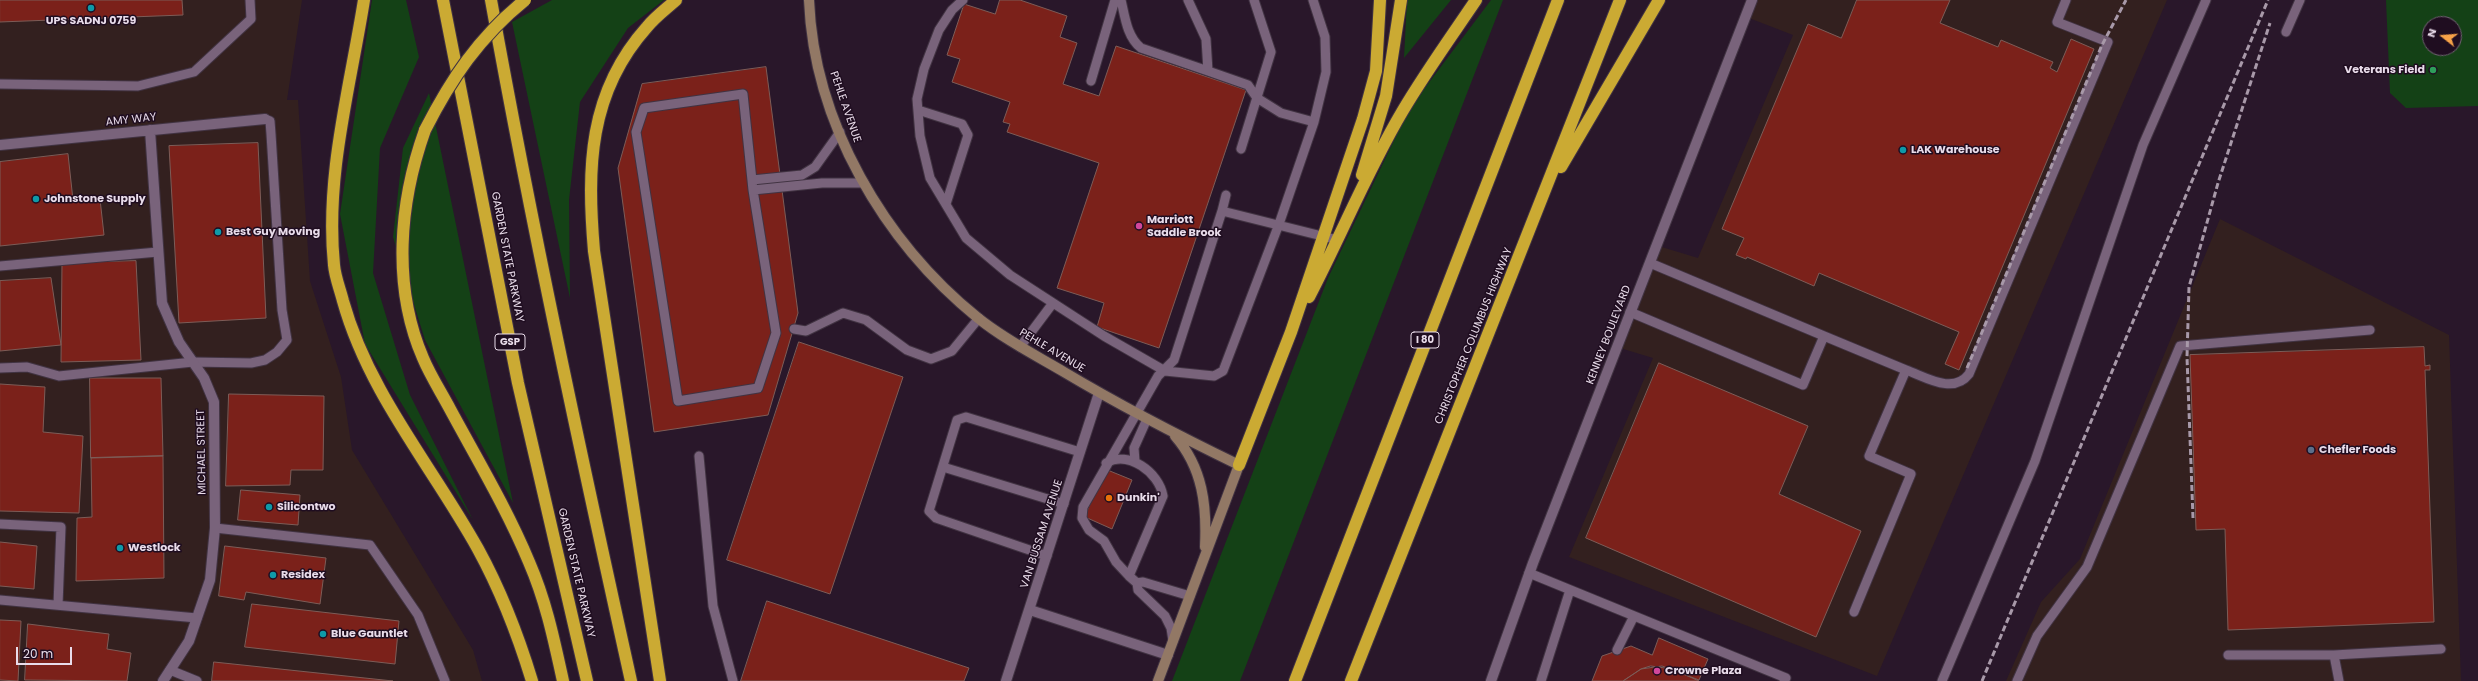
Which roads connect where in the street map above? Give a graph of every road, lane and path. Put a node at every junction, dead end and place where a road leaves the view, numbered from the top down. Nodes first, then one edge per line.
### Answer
1 (250, 0) edge
2 (364, 0) edge
3 (443, 0) edge
4 (491, 0) edge
5 (525, 0) edge
6 (676, 0) edge
7 (809, 0) edge
8 (963, 0) edge
9 (1115, 0) edge
10 (1121, 0) edge
11 (1188, 0) edge
12 (1254, 0) edge
13 (1313, 0) edge
14 (1380, 0) edge
15 (1401, 0) edge
16 (1476, 0) edge
17 (1558, 0) edge
18 (1620, 0) edge
19 (1659, 0) edge
20 (1752, 0) edge
21 (2066, 0) edge
22 (2206, 0) edge
23 (2300, 0) edge
24 (2286, 32) dead end
25 (1208, 71) junction
26 (1091, 80) dead end
27 (0, 84) edge
28 (1257, 98) junction
29 (918, 110) junction
30 (265, 119) joint
31 (1314, 122) junction
32 (150, 130) junction
33 (840, 132) junction
34 (0, 145) edge
35 (1242, 149) dead end
36 (752, 180) junction
37 (864, 183) junction
38 (753, 190) junction
39 (1226, 195) dead end
40 (1542, 199) junction
41 (946, 204) junction
42 (1352, 207) junction
43 (1222, 211) junction
44 (1279, 224) junction
45 (1324, 236) junction
46 (1338, 240) junction
47 (158, 252) junction
48 (1650, 263) junction
49 (0, 266) edge
50 (1053, 303) junction
51 (1630, 312) junction
52 (979, 318) junction
53 (794, 328) dead end
54 (2370, 330) dead end
55 (1292, 332) junction
56 (1824, 336) junction
57 (1020, 347) junction
58 (193, 362) junction
59 (0, 368) edge
60 (1906, 370) junction
61 (1165, 371) junction
62 (1099, 393) junction
63 (1135, 413) junction
64 (1147, 420) junction
65 (1173, 433) junction
66 (1080, 452) junction
67 (698, 456) dead end
68 (1135, 461) junction
69 (1106, 463) junction
70 (1239, 465) junction
71 (943, 467) junction
72 (1064, 504) junction
73 (0, 524) edge
74 (215, 528) junction
75 (1047, 556) junction
76 (1205, 556) junction
77 (1529, 573) junction
78 (1129, 576) junction
79 (1137, 583) junction
80 (1570, 590) junction
81 (1190, 596) junction
82 (0, 600) edge
83 (58, 605) junction
84 (1030, 610) junction
85 (1854, 612) dead end
86 (1634, 616) junction
87 (197, 618) junction
88 (1173, 642) junction
89 (2441, 649) dead end
90 (1617, 650) dead end
91 (1168, 655) junction
92 (2228, 655) dead end
93 (2334, 655) junction
94 (170, 670) junction
95 (1788, 680) edge
96 (164, 681) edge
97 (197, 681) edge
98 (444, 681) edge
99 (532, 681) edge
100 (563, 681) edge
101 (587, 681) edge
102 (631, 681) edge
103 (660, 681) edge
104 (734, 681) edge
105 (1006, 681) edge
106 (1158, 681) edge
107 (1295, 681) edge
108 (1351, 681) edge
109 (1491, 681) edge
110 (1541, 681) edge
111 (1942, 681) edge
112 (2017, 681) edge
113 (2339, 681) edge

1 - 27 lane
2 - 99 highway
3 - 101 highway, GARDEN STATE PARKWAY / GSP
4 - 102 highway
5 - 100 highway, bridge
6 - 103 highway
7 - 33 street, PEHLE AVENUE
8 - 29 lane
9 - 26 lane
10 - 25 lane
11 - 25 lane
12 - 28 lane
13 - 31 lane
14 - 45 highway
15 - 42 highway
16 - 42 highway
17 - 107 highway, I 80
18 - 40 highway, CHRISTOPHER COLUMBUS HIGHWAY
19 - 40 highway
20 - 48 street, KENNEY BOULEVARD
21 - 60 lane
22 - 111 lane
23 - 24 lane
25 - 28 lane
28 - 31 lane
28 - 35 lane
29 - 41 lane
29 - 41 lane
30 - 32 street, AMY WAY
30 - 58 lane
31 - 44 lane
32 - 34 street, AMY WAY
32 - 47 street, MICHAEL STREET
33 - 36 lane
33 - 37 street, PEHLE AVENUE
36 - 38 lane
36 - 38 lane
37 - 38 lane
37 - 52 street, PEHLE AVENUE
39 - 43 lane
40 - 108 highway, CHRISTOPHER COLUMBUS HIGHWAY
41 - 50 lane
42 - 46 highway
43 - 44 lane
43 - 61 lane
44 - 45 lane
44 - 61 lane
45 - 46 lane
45 - 55 highway
46 - 55 highway
47 - 49 lane
47 - 58 street, MICHAEL STREET
48 - 51 street, KENNEY BOULEVARD
48 - 56 lane
50 - 57 lane
50 - 61 lane
51 - 56 lane
51 - 77 street, KENNEY BOULEVARD
52 - 53 lane
52 - 57 street, PEHLE AVENUE
54 - 112 lane
55 - 70 highway
56 - 60 lane
57 - 62 street, PEHLE AVENUE
58 - 59 lane
58 - 74 street, MICHAEL STREET
60 - 85 lane
61 - 63 lane
62 - 63 street, PEHLE AVENUE
62 - 66 street, VAN BUSSAM AVENUE
63 - 64 street, PEHLE AVENUE
63 - 69 lane
64 - 65 street, PEHLE AVENUE
64 - 68 lane
65 - 70 street, PEHLE AVENUE
65 - 76 street
66 - 71 lane
66 - 72 street, VAN BUSSAM AVENUE
67 - 104 lane
68 - 69 lane
68 - 78 lane
69 - 78 lane
70 - 76 street
71 - 72 lane
71 - 75 lane
72 - 75 street, VAN BUSSAM AVENUE
73 - 83 lane
74 - 87 street, MICHAEL STREET
74 - 98 lane
75 - 84 street, VAN BUSSAM AVENUE
76 - 81 street
77 - 80 lane
77 - 109 street, KENNEY BOULEVARD
78 - 79 lane
79 - 81 lane
79 - 88 lane
80 - 86 lane
80 - 110 lane
81 - 88 street
82 - 83 lane
83 - 87 lane
84 - 91 street
84 - 105 street, VAN BUSSAM AVENUE
86 - 90 lane
86 - 95 lane
87 - 94 street, MICHAEL STREET
88 - 91 street
89 - 93 lane
91 - 106 street
92 - 93 lane
93 - 113 lane
94 - 96 street, MICHAEL STREET
94 - 97 lane

